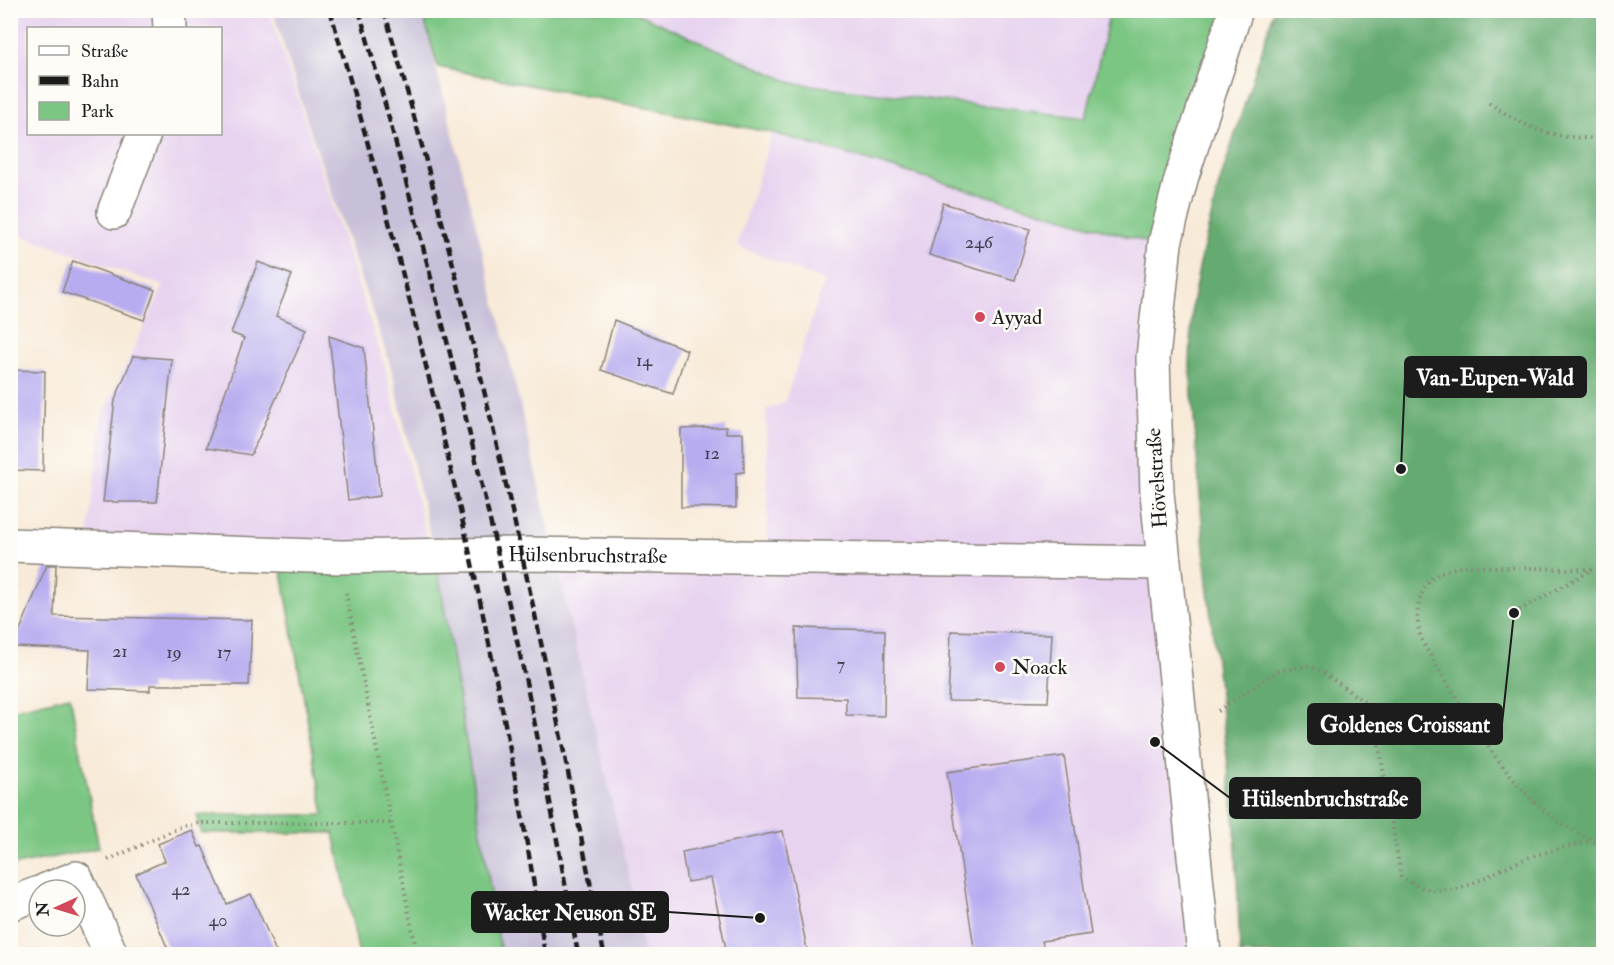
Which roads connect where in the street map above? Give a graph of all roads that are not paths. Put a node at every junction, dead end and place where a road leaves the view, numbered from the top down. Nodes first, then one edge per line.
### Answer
1 (169, 10) edge
2 (1236, 10) edge
3 (170, 27) edge
4 (144, 135) edge
5 (114, 212) dead end
6 (10, 545) edge
7 (1164, 563) junction
8 (27, 898) edge
9 (87, 902) edge
10 (10, 904) edge
11 (111, 954) edge
12 (1204, 954) edge

1 - 3 street
2 - 7 street, Hövelstraße
4 - 5 street
6 - 7 street, Hülsenbruchstraße
7 - 12 street, Hövelstraße
8 - 10 street
9 - 11 street

